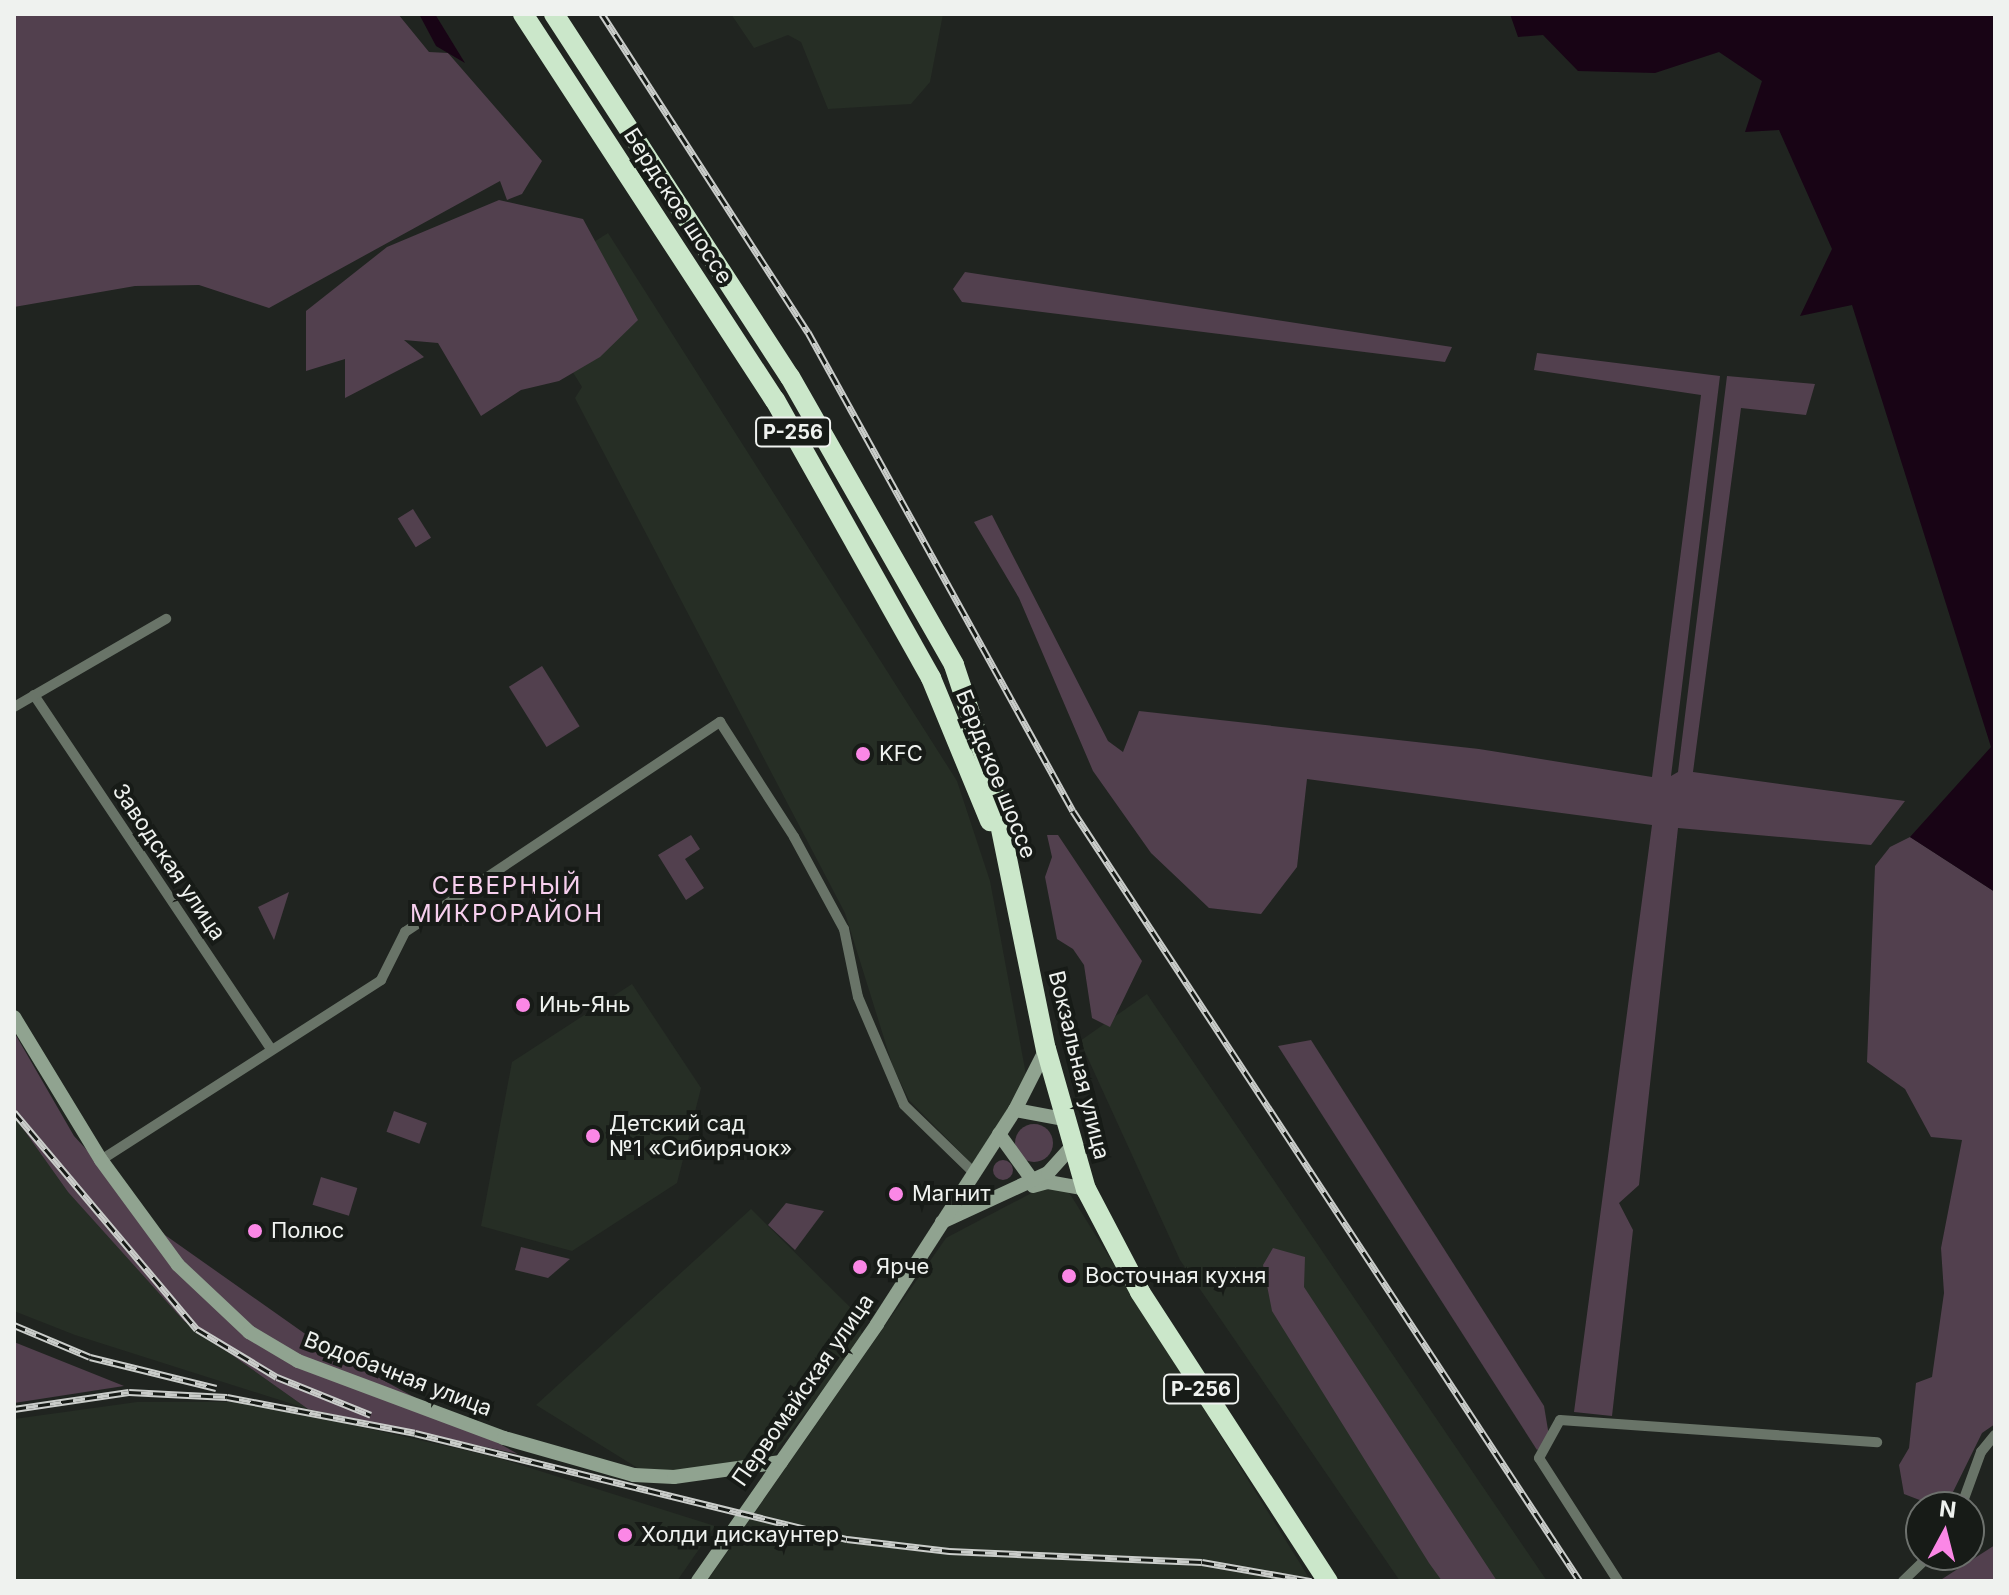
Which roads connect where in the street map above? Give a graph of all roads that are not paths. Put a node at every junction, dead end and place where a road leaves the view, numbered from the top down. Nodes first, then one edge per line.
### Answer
1 (523, 14) edge
2 (554, 14) edge
3 (166, 619) dead end
4 (34, 695) junction
5 (14, 707) edge
6 (1013, 876) junction
7 (14, 1017) edge
8 (1046, 1049) junction
9 (272, 1050) junction
10 (1015, 1110) junction
11 (1064, 1119) junction
12 (999, 1134) junction
13 (1072, 1146) junction
14 (101, 1160) junction
15 (972, 1171) junction
16 (1033, 1181) junction
17 (1086, 1189) junction
18 (1002, 1195) junction
19 (942, 1222) junction
20 (1995, 1435) edge
21 (1877, 1442) dead end
22 (781, 1462) junction
23 (1967, 1491) edge
24 (698, 1581) edge
25 (1328, 1581) edge
26 (1618, 1581) edge

1 - 6 highway, Бердское шоссе / Р-256
2 - 6 highway, Бердское шоссе / Р-256
3 - 4 street
4 - 5 street
4 - 9 street, Заводская улица
6 - 8 highway, Вокзальная улица / Р-256
7 - 14 main road, Водобачная улица
8 - 10 main road, Первомайская улица
8 - 11 highway, Вокзальная улица / Р-256
9 - 14 street
9 - 15 street
10 - 11 main road
10 - 12 main road, Первомайская улица
11 - 13 highway, Вокзальная улица / Р-256
12 - 15 main road, Первомайская улица
12 - 16 main road
13 - 16 main road
13 - 17 highway, Вокзальная улица / Р-256
14 - 22 main road, Водобачная улица
15 - 19 main road, Первомайская улица
16 - 18 main road
17 - 18 main road
17 - 25 highway, Вокзальная улица / Р-256
18 - 19 main road
19 - 22 main road, Первомайская улица
20 - 23 street
21 - 26 street
22 - 24 main road, Первомайская улица

